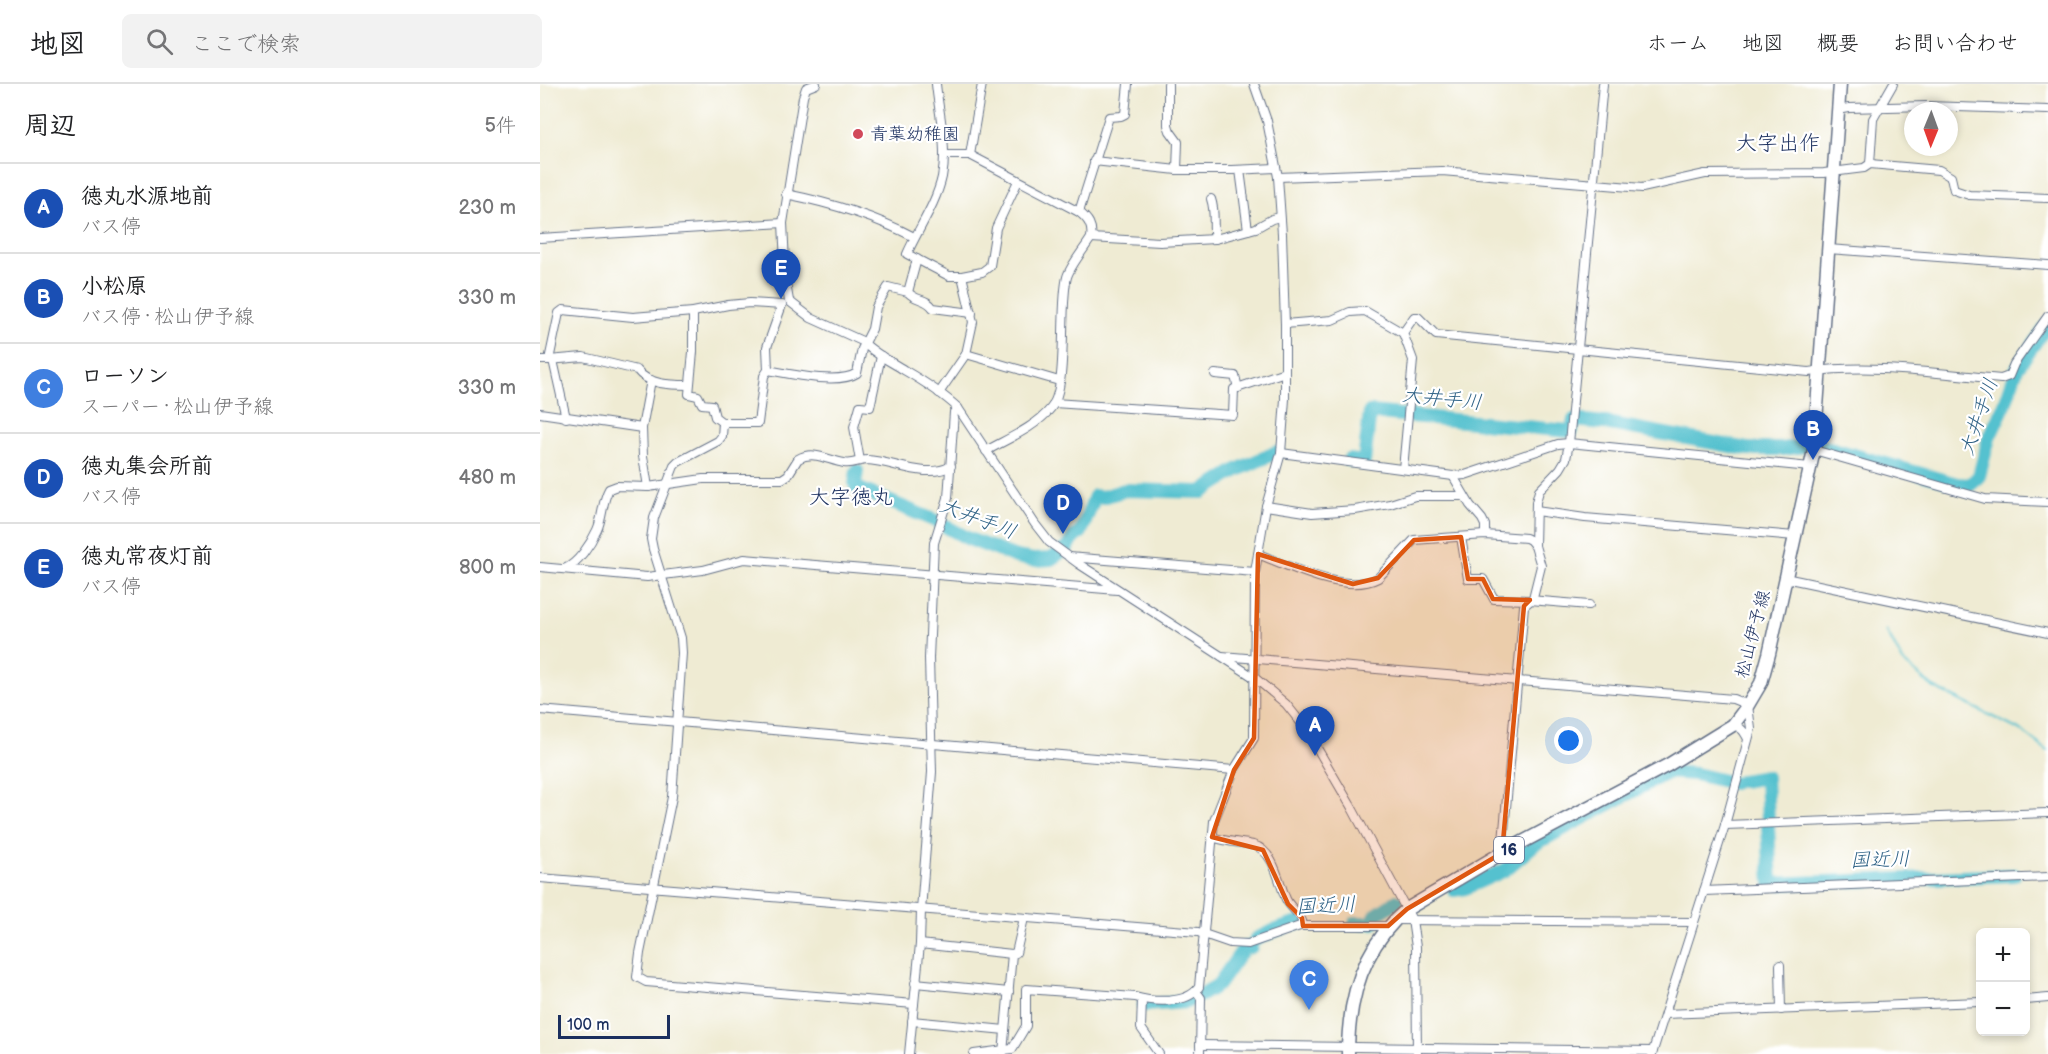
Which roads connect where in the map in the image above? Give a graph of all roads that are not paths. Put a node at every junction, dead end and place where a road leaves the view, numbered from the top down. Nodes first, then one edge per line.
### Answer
1 (816, 84) edge
2 (936, 84) edge
3 (982, 84) edge
4 (1128, 84) edge
5 (1168, 84) edge
6 (1254, 84) edge
7 (1603, 84) edge
8 (1840, 84) edge
9 (1893, 84) edge
10 (805, 86) edge
11 (1881, 107) junction
12 (1838, 110) junction
13 (2048, 110) edge
14 (970, 155) junction
15 (944, 156) junction
16 (1094, 161) junction
17 (1869, 164) junction
18 (1276, 168) junction
19 (1177, 170) junction
20 (1240, 170) junction
21 (1834, 172) junction
22 (1278, 177) junction
23 (1018, 181) junction
24 (1593, 185) junction
25 (786, 194) junction
26 (2048, 198) edge
27 (1211, 199) dead end
28 (1079, 212) junction
29 (1280, 216) junction
30 (783, 223) junction
31 (1248, 230) junction
32 (914, 237) junction
33 (540, 238) edge
34 (1091, 238) junction
35 (1215, 239) junction
36 (1828, 249) junction
37 (917, 259) junction
38 (2048, 265) edge
39 (962, 276) junction
40 (908, 292) junction
41 (786, 303) junction
42 (693, 312) junction
43 (972, 313) junction
44 (2048, 316) edge
45 (1285, 324) junction
46 (1403, 333) junction
47 (865, 345) junction
48 (1579, 349) junction
49 (966, 354) junction
50 (881, 356) junction
51 (540, 360) edge
52 (551, 360) junction
53 (768, 370) junction
54 (1820, 370) junction
55 (1285, 372) junction
56 (1215, 374) dead end
57 (651, 380) junction
58 (1059, 381) junction
59 (688, 385) junction
60 (1238, 388) junction
61 (939, 393) junction
62 (1054, 403) junction
63 (958, 408) junction
64 (540, 413) edge
65 (566, 417) junction
66 (723, 423) junction
67 (642, 428) junction
68 (1569, 443) junction
69 (1814, 450) junction
70 (986, 451) junction
71 (1281, 453) junction
72 (860, 461) junction
73 (951, 466) junction
74 (1810, 467) junction
75 (1403, 469) junction
76 (1453, 476) junction
77 (669, 484) junction
78 (648, 487) junction
79 (1464, 496) junction
80 (2048, 502) edge
81 (1266, 506) junction
82 (1536, 511) junction
83 (1485, 535) junction
84 (1795, 536) junction
85 (1461, 537) junction
86 (1535, 546) junction
87 (1258, 554) junction
88 (1069, 556) junction
89 (540, 567) edge
90 (563, 569) junction
91 (1255, 572) junction
92 (932, 575) junction
93 (661, 576) junction
94 (1785, 578) junction
95 (1119, 590) junction
96 (1530, 600) junction
97 (1589, 605) dead end
98 (2048, 633) edge
99 (1221, 656) junction
100 (1255, 657) junction
101 (1255, 678) junction
102 (1518, 681) junction
103 (1748, 705) junction
104 (540, 710) edge
105 (678, 721) junction
106 (1733, 725) junction
107 (1748, 739) junction
108 (932, 743) junction
109 (1234, 770) junction
110 (2048, 813) edge
111 (1725, 825) junction
112 (1212, 837) junction
113 (1502, 853) junction
114 (2048, 877) edge
115 (540, 878) edge
116 (653, 887) junction
117 (1704, 891) junction
118 (921, 910) junction
119 (1409, 914) junction
120 (1024, 918) junction
121 (1694, 922) junction
122 (1391, 923) junction
123 (1303, 924) junction
124 (1205, 934) junction
125 (920, 944) junction
126 (1012, 954) junction
127 (1780, 965) dead end
128 (915, 982) junction
129 (1196, 991) junction
130 (1009, 992) junction
131 (2048, 998) edge
132 (1142, 999) junction
133 (2030, 1000) edge
134 (1976, 1002) edge
135 (914, 1004) junction
136 (1781, 1010) junction
137 (1665, 1014) junction
138 (912, 1021) junction
139 (1005, 1030) junction
140 (1200, 1045) junction
141 (1348, 1050) edge
142 (1384, 1050) edge
143 (1417, 1051) edge
144 (1514, 1051) edge
145 (1003, 1052) edge
146 (1652, 1052) edge
147 (909, 1054) edge
148 (974, 1054) edge
149 (1159, 1054) edge
150 (1200, 1054) edge

1 - 10 street
2 - 15 street
3 - 14 street
4 - 16 street
5 - 19 street
6 - 18 street
7 - 24 street
8 - 12 main road, 松山伊予線 / 16
9 - 11 street
10 - 25 street
11 - 12 street
11 - 13 street
11 - 17 street
12 - 21 main road, 松山伊予線 / 16
14 - 15 street
14 - 23 street
15 - 32 street
16 - 19 street
16 - 28 street
17 - 21 street
17 - 26 street
18 - 20 street
18 - 22 street
19 - 20 street
20 - 31 street
21 - 24 street
21 - 36 main road, 松山伊予線 / 16
22 - 24 street
22 - 29 street
23 - 28 street
23 - 39 street
24 - 48 street
25 - 30 street
25 - 32 street
27 - 35 street
28 - 34 street
29 - 31 street
29 - 45 street
30 - 33 street
30 - 41 street
31 - 35 street
32 - 37 street
34 - 35 street
34 - 58 street
36 - 38 street
36 - 54 main road, 松山伊予線 / 16
37 - 39 street
37 - 40 street
39 - 43 street
40 - 43 street
40 - 47 street
41 - 42 street
41 - 47 street
41 - 53 street
42 - 52 street
42 - 59 street
43 - 49 street
44 - 54 street
45 - 46 street
45 - 55 street
46 - 48 street
46 - 75 street
47 - 50 street
47 - 53 street
48 - 54 street
48 - 68 street
49 - 58 street
49 - 61 street
50 - 61 street
50 - 72 street
51 - 52 street
52 - 57 street
52 - 65 street
53 - 66 street
54 - 69 main road, 松山伊予線 / 16
55 - 60 street
55 - 71 street
56 - 60 street
57 - 59 street
57 - 67 street
58 - 62 street
59 - 66 street
60 - 62 street
61 - 63 street
62 - 70 street
63 - 70 street
63 - 73 street
64 - 65 street
65 - 67 street
66 - 77 street
67 - 78 street
68 - 74 street
68 - 76 street
68 - 82 street
69 - 74 main road, 松山伊予線 / 16
69 - 80 street
70 - 88 street
71 - 75 street
71 - 81 street
72 - 73 street
72 - 77 street
73 - 92 street
74 - 84 main road, 松山伊予線 / 16
75 - 76 street
76 - 79 street
77 - 78 street
77 - 93 street
78 - 90 street
79 - 81 street
79 - 83 street
81 - 87 street
82 - 84 street
82 - 86 street
83 - 85 street
83 - 86 street
84 - 94 main road, 松山伊予線 / 16
85 - 87 street
85 - 96 street
86 - 96 street
87 - 91 street
88 - 91 street
88 - 95 street
89 - 90 street
90 - 93 street
91 - 100 street
92 - 93 street
92 - 95 street
92 - 108 street
93 - 105 street
94 - 98 street
94 - 103 main road, 松山伊予線 / 16
95 - 99 street
96 - 97 street
96 - 102 street
99 - 100 street
99 - 101 street
100 - 101 street
100 - 102 street
101 - 109 street
101 - 119 street
102 - 103 street
102 - 113 street
103 - 106 main road, 松山伊予線 / 16
103 - 107 street
104 - 105 street
105 - 108 street
105 - 116 street
106 - 107 street
106 - 113 main road, 松山伊予線 / 16
107 - 111 street
108 - 109 street
108 - 118 street
109 - 112 street
110 - 111 street
111 - 117 street
112 - 123 street
112 - 124 street
113 - 119 main road, 松山伊予線 / 16
114 - 117 street
115 - 116 street
116 - 118 street
116 - 135 street
117 - 121 street
118 - 120 street
118 - 125 street
119 - 121 street
119 - 122 main road, 松山伊予線 / 16
119 - 143 street
120 - 124 street
120 - 126 street
121 - 137 street
122 - 123 street
122 - 141 main road, 松山伊予線 / 16
123 - 124 street
124 - 129 street
125 - 126 street
125 - 128 street
126 - 130 street
127 - 136 street
128 - 130 street
128 - 135 street
129 - 132 street
129 - 140 street
130 - 139 street
131 - 133 street
132 - 145 street
132 - 149 street
134 - 136 street
135 - 138 street
136 - 137 street
137 - 146 street
138 - 139 street
138 - 147 street
139 - 145 street
140 - 141 street
140 - 150 street
141 - 142 street
142 - 143 street
143 - 144 street
144 - 146 street
145 - 148 street

